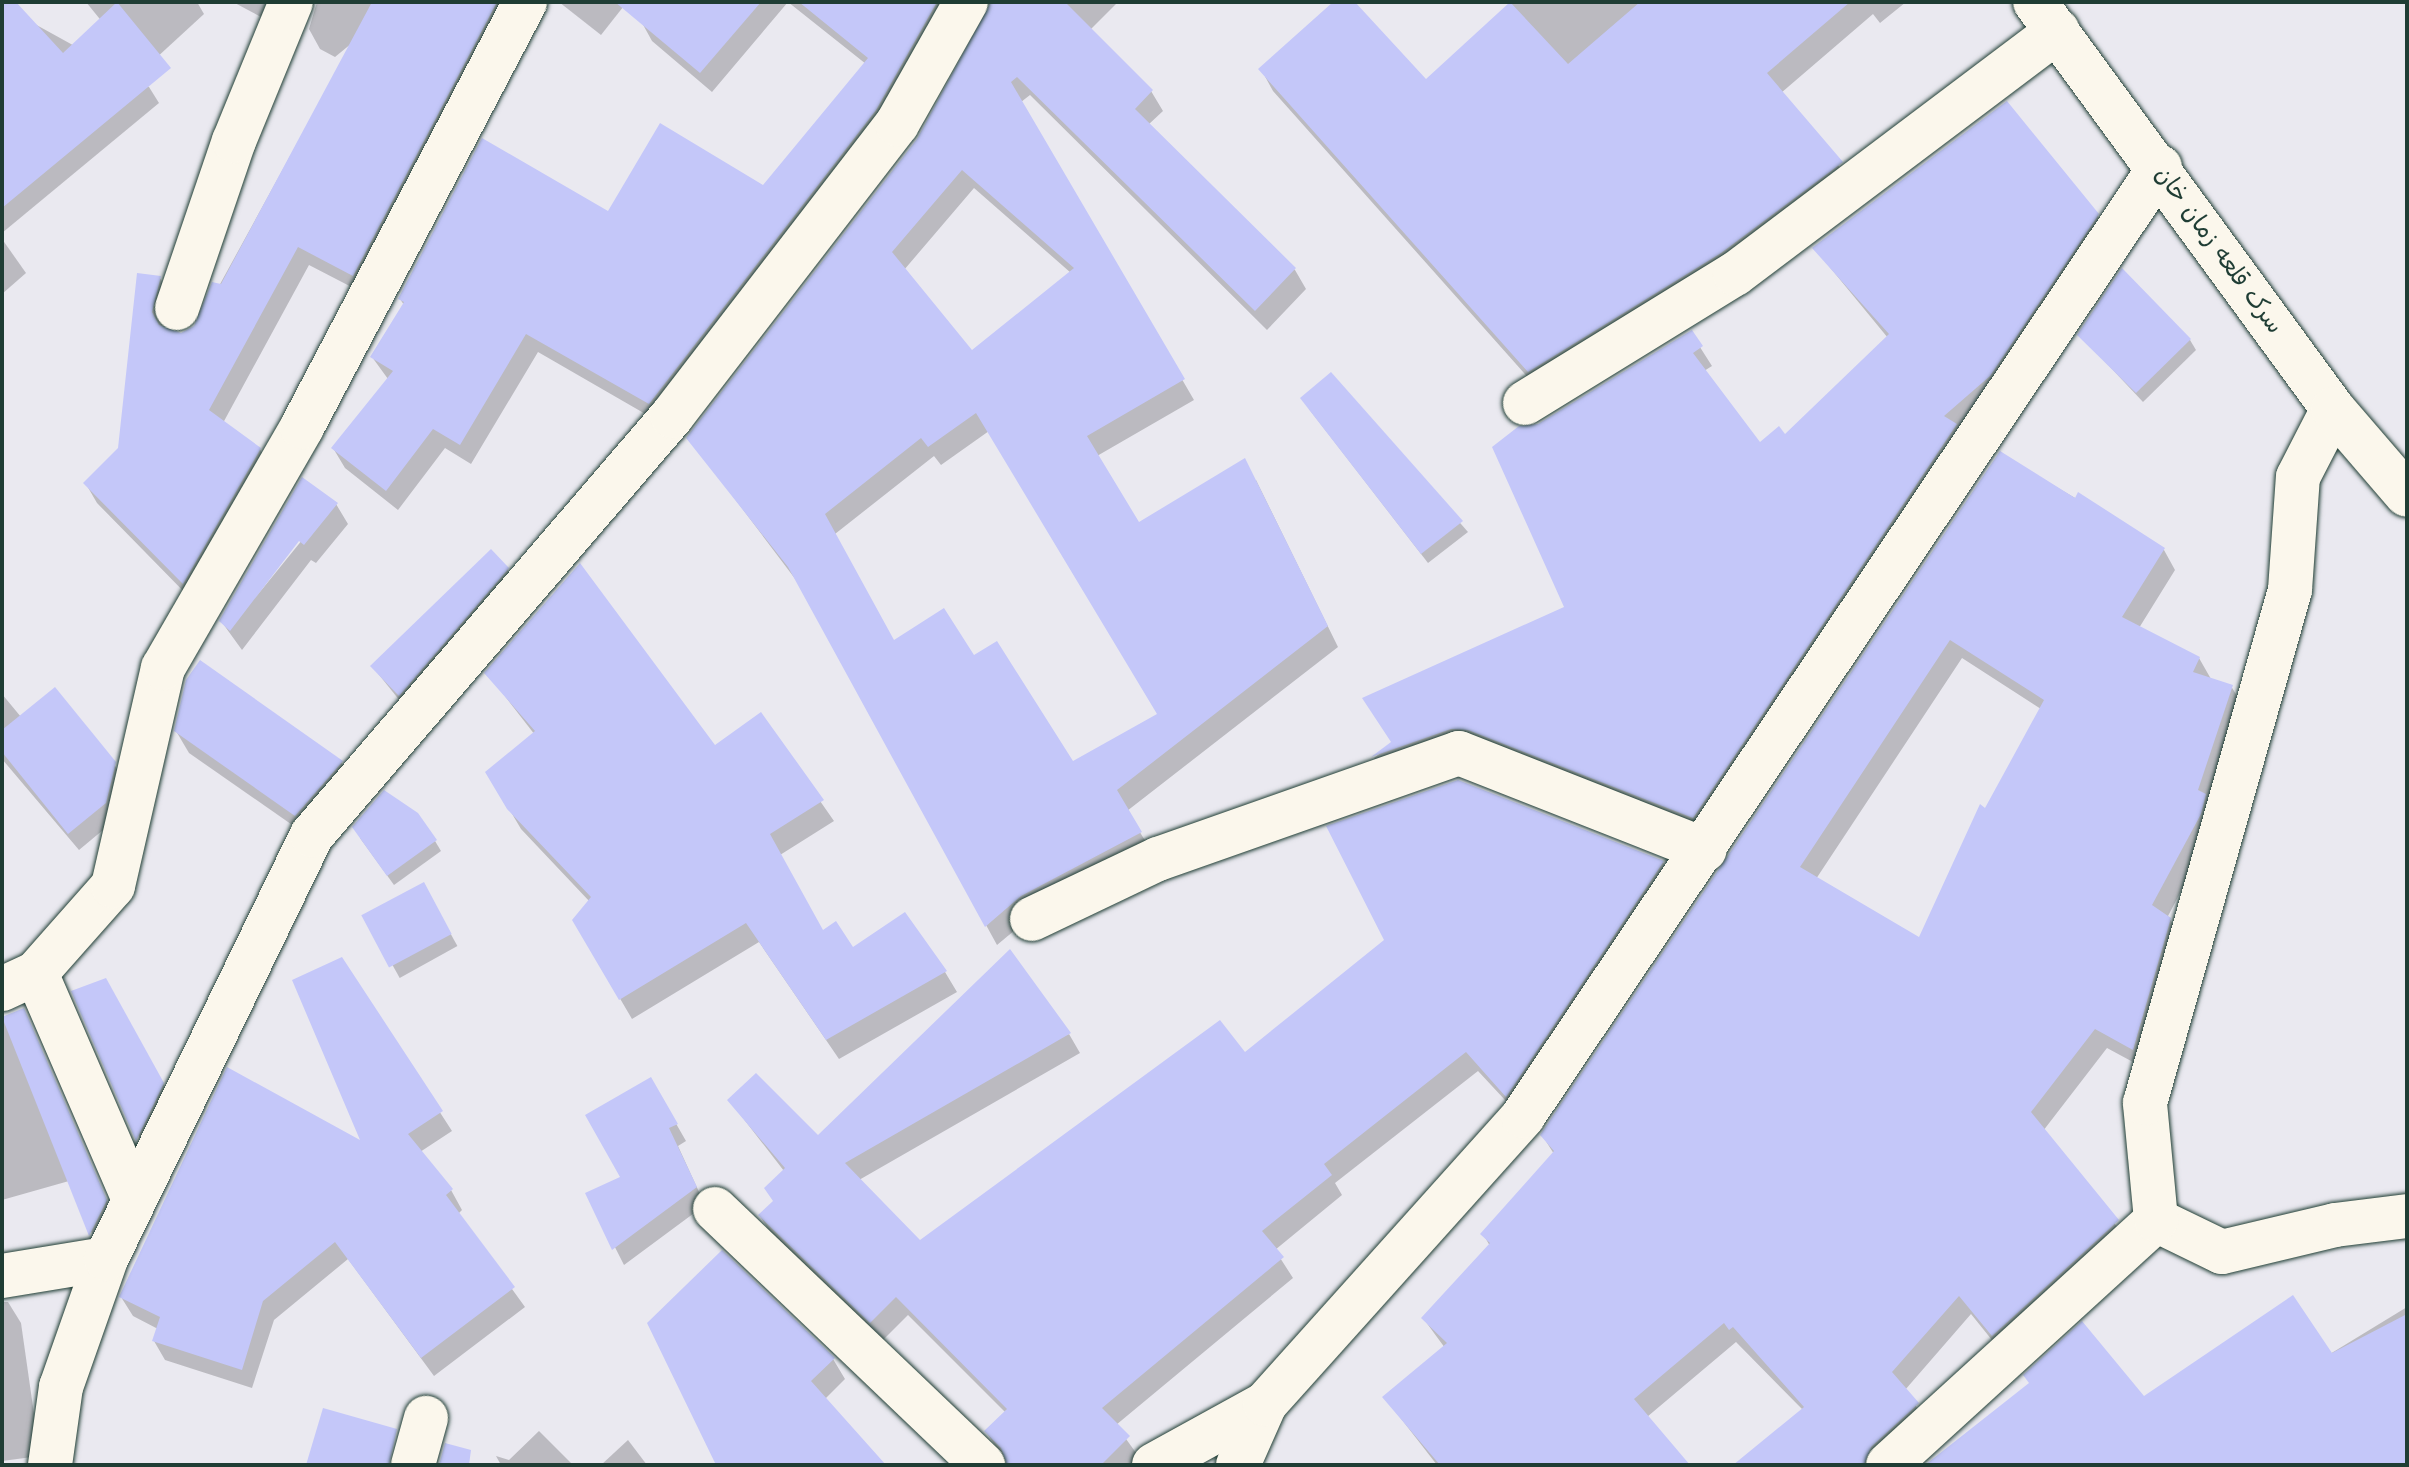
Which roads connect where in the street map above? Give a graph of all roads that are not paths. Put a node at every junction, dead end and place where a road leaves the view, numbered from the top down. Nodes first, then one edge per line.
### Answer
1 (291, 2) edge
2 (525, 2) edge
3 (966, 2) edge
4 (2046, 17) edge
5 (2160, 167) junction
6 (177, 308) dead end
7 (1525, 403) dead end
8 (2333, 409) junction
9 (2407, 495) edge
10 (1705, 850) junction
11 (1032, 919) dead end
12 (19, 981) edge
13 (134, 1200) junction
14 (715, 1209) dead end
15 (2407, 1216) edge
16 (2156, 1220) junction
17 (106, 1259) junction
18 (2, 1276) edge
19 (1265, 1404) junction
20 (426, 1418) dead end
21 (50, 1465) edge
22 (413, 1465) edge
23 (983, 1465) edge
24 (1154, 1465) edge
25 (1238, 1465) edge
26 (1888, 1465) edge

1 - 6 street
2 - 12 street
3 - 13 street
4 - 5 street, سرک قلعه زمان خان
4 - 7 street
5 - 8 street, سرک قلعه زمان خان
5 - 10 street
8 - 9 street, سرک قلعه زمان خان
8 - 16 street
10 - 11 street
10 - 19 street
12 - 13 street
13 - 17 street
14 - 23 street
15 - 16 street
16 - 26 street
17 - 18 street
17 - 21 street
19 - 24 street
19 - 25 street
20 - 22 street

